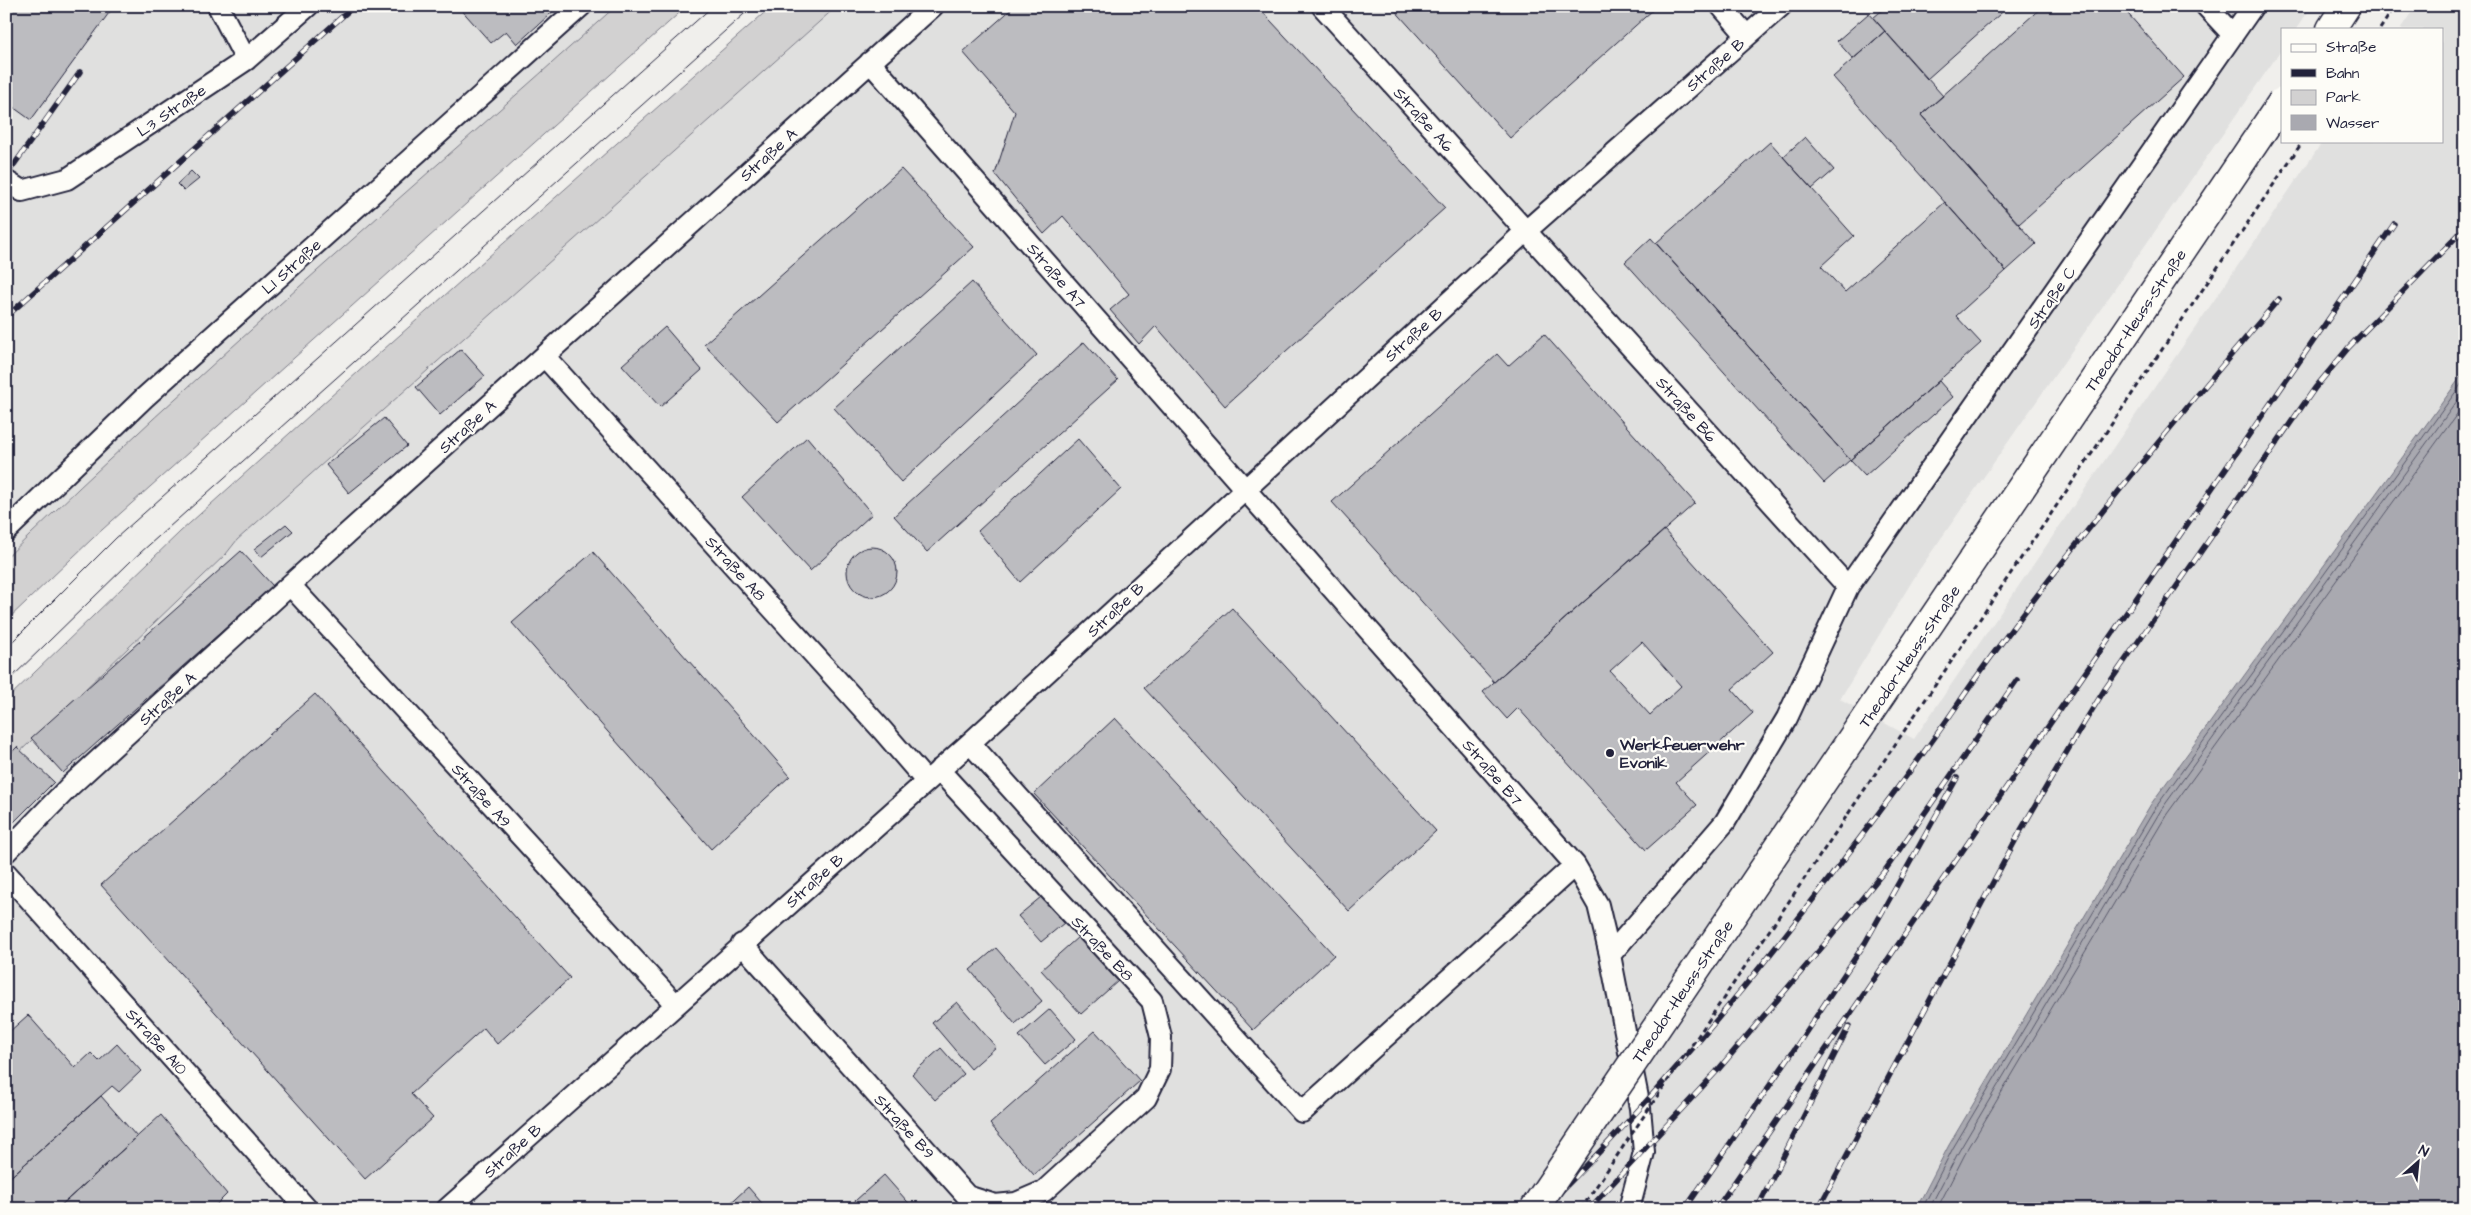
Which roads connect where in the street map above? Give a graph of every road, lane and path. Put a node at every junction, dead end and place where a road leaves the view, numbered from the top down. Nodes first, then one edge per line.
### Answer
1 (218, 6) edge
2 (308, 6) edge
3 (581, 6) edge
4 (933, 6) edge
5 (1322, 6) edge
6 (1721, 6) edge
7 (1780, 6) edge
8 (2206, 6) edge
9 (2252, 6) edge
10 (2346, 6) edge
11 (2395, 6) edge
12 (2332, 28) edge
13 (2381, 28) edge
14 (2232, 35) junction
15 (1747, 36) junction
16 (246, 60) junction
17 (870, 62) junction
18 (2281, 103) edge
19 (2302, 142) edge
20 (14, 186) edge
21 (1526, 231) junction
22 (545, 357) junction
23 (1244, 488) junction
24 (6, 531) edge
25 (290, 585) junction
26 (1848, 587) junction
27 (970, 743) junction
28 (932, 775) junction
29 (6, 852) edge
30 (1574, 865) junction
31 (6, 873) edge
32 (742, 944) junction
33 (1610, 955) junction
34 (675, 1004) junction
35 (1095, 1145) joint
36 (307, 1209) edge
37 (447, 1209) edge
38 (1534, 1209) edge
39 (1581, 1209) edge
40 (1629, 1209) edge

1 - 16 lane
2 - 16 lane, L3 Straße
3 - 24 lane, L1 Straße
4 - 17 lane, Straße A
5 - 21 lane, Straße A6
6 - 15 lane
7 - 15 lane, Straße B
8 - 14 lane
9 - 14 lane, Straße C
10 - 12 main road
11 - 13 path
14 - 26 lane, Straße C
15 - 21 lane, Straße B
16 - 20 lane, L3 Straße
17 - 22 lane, Straße A
17 - 23 lane, Straße A7
18 - 38 main road, Theodor-Heuss-Straße, bridge
19 - 39 path, bridge
21 - 23 lane, Straße B
21 - 26 lane, Straße B6
22 - 25 lane, Straße A
22 - 28 lane, Straße A8
23 - 27 lane, Straße B
23 - 30 lane, Straße B7
25 - 29 lane, Straße A
25 - 34 lane, Straße A9
26 - 33 lane, Straße C
27 - 28 lane, Straße B
27 - 30 lane
28 - 32 lane, Straße B
28 - 35 lane, Straße B8
30 - 33 lane, Straße B7
31 - 36 lane, Straße A10
32 - 34 lane, Straße B
32 - 35 lane, Straße B9
33 - 40 lane, Straße B7
34 - 37 lane, Straße B

